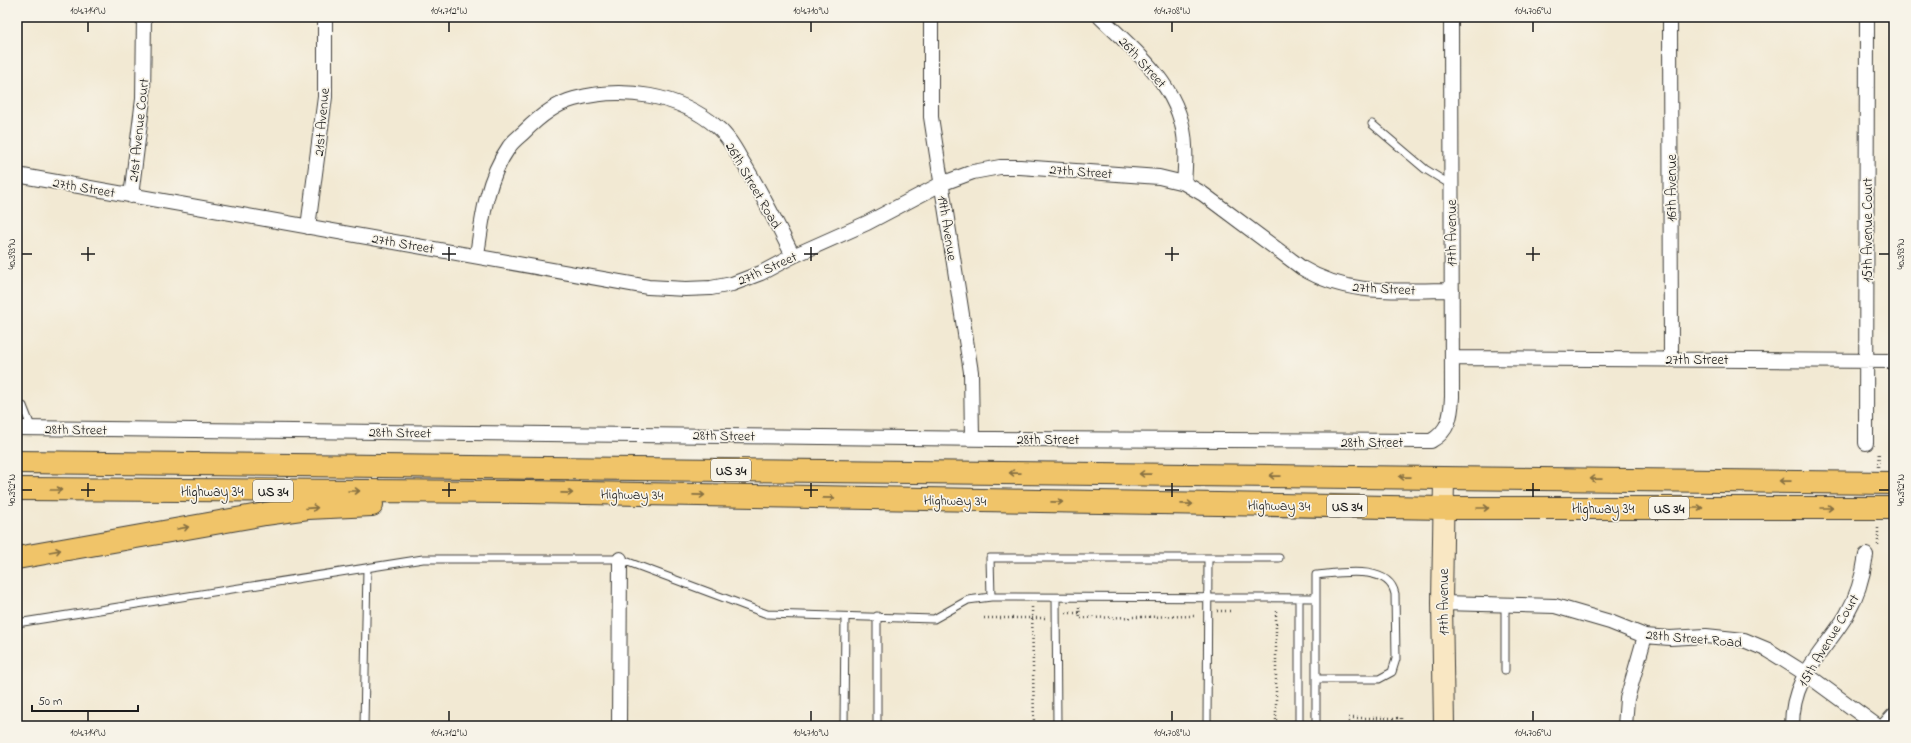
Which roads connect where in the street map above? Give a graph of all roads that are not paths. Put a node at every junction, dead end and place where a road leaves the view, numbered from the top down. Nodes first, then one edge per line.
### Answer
1 (144, 17) edge
2 (325, 17) edge
3 (931, 17) edge
4 (1100, 17) edge
5 (1451, 17) edge
6 (1670, 17) edge
7 (1867, 17) edge
8 (1372, 124) dead end
9 (17, 175) edge
10 (1184, 183) junction
11 (941, 184) junction
12 (1451, 185) junction
13 (131, 196) junction
14 (308, 227) junction
15 (477, 256) junction
16 (794, 256) junction
17 (1452, 290) junction
18 (1452, 358) junction
19 (1671, 359) junction
20 (1866, 361) junction
21 (1894, 361) edge
22 (17, 406) edge
23 (17, 428) edge
24 (32, 429) junction
25 (972, 438) junction
26 (1431, 441) joint
27 (1866, 443) dead end
28 (17, 462) edge
29 (1886, 476) edge
30 (1444, 478) junction
31 (17, 489) edge
32 (528, 492) junction
33 (1444, 508) junction
34 (1894, 508) edge
35 (1866, 555) dead end
36 (17, 558) edge
37 (620, 558) junction
38 (1208, 558) junction
39 (1279, 558) dead end
40 (367, 568) junction
41 (991, 597) junction
42 (1207, 597) junction
43 (1056, 598) junction
44 (1298, 598) junction
45 (1316, 598) junction
46 (1442, 603) junction
47 (1505, 605) junction
48 (877, 616) junction
49 (845, 617) junction
50 (17, 623) edge
51 (1645, 636) junction
52 (1505, 670) dead end
53 (1806, 674) junction
54 (1316, 679) junction
55 (1894, 715) edge
56 (364, 726) edge
57 (620, 726) edge
58 (844, 726) edge
59 (877, 726) edge
60 (1057, 726) edge
61 (1207, 726) edge
62 (1299, 726) edge
63 (1316, 726) edge
64 (1444, 726) edge
65 (1625, 726) edge
66 (1792, 726) edge
67 (1877, 726) edge
68 (1884, 726) edge

1 - 13 street, 21st Avenue Court
2 - 14 street, 21st Avenue
3 - 11 street, 19th Avenue
4 - 10 street, 26th Street
5 - 12 street, 17th Avenue
6 - 19 street, 16th Avenue
7 - 20 street, 15th Avenue Court
8 - 12 lane
9 - 13 street, 27th Street
10 - 11 street, 27th Street
10 - 17 street, 27th Street
11 - 16 street, 27th Street
11 - 25 street, 19th Avenue
12 - 17 street, 17th Avenue
13 - 14 street, 27th Street
14 - 15 street, 27th Street
15 - 16 street, 27th Street
15 - 16 street, 26th Street Road
17 - 18 street, 17th Avenue
18 - 19 street, 27th Street
18 - 26 street, 17th Avenue
19 - 20 street, 27th Street
20 - 21 street, 27th Street
20 - 27 street, 15th Avenue Court
22 - 24 lane
23 - 24 street, 28th Street
24 - 25 street, 28th Street
25 - 26 street, 28th Street
30 -> 28 highway, Highway 34 / US 34
29 -> 30 highway, Highway 34 / US 34
30 - 33 main road, 17th Avenue
31 -> 32 highway, Highway 34 / US 34
32 -> 33 highway, Highway 34 / US 34
36 -> 32 highway
33 -> 34 highway, Highway 34 / US 34
33 - 46 main road, 17th Avenue
35 - 53 street, 15th Avenue Court
37 - 40 lane
37 - 49 lane
37 - 57 street
38 - 39 lane
38 - 41 lane
38 - 42 lane
40 - 50 lane
40 - 56 lane
41 - 43 lane
41 - 48 lane
42 - 43 lane
42 - 44 lane
42 - 61 lane
43 - 60 lane
44 - 45 lane
44 - 62 lane
45 - 54 lane
45 - 54 lane
46 - 47 street, 28th Street Road
46 - 64 main road, 17th Avenue
47 - 51 street, 28th Street Road
47 - 52 lane
48 - 49 lane
48 - 59 lane
49 - 58 lane
51 - 53 street, 28th Street Road
51 - 65 street
53 - 66 street, 15th Avenue Court
53 - 67 street, 28th Street Road
54 - 63 lane
55 - 68 street

